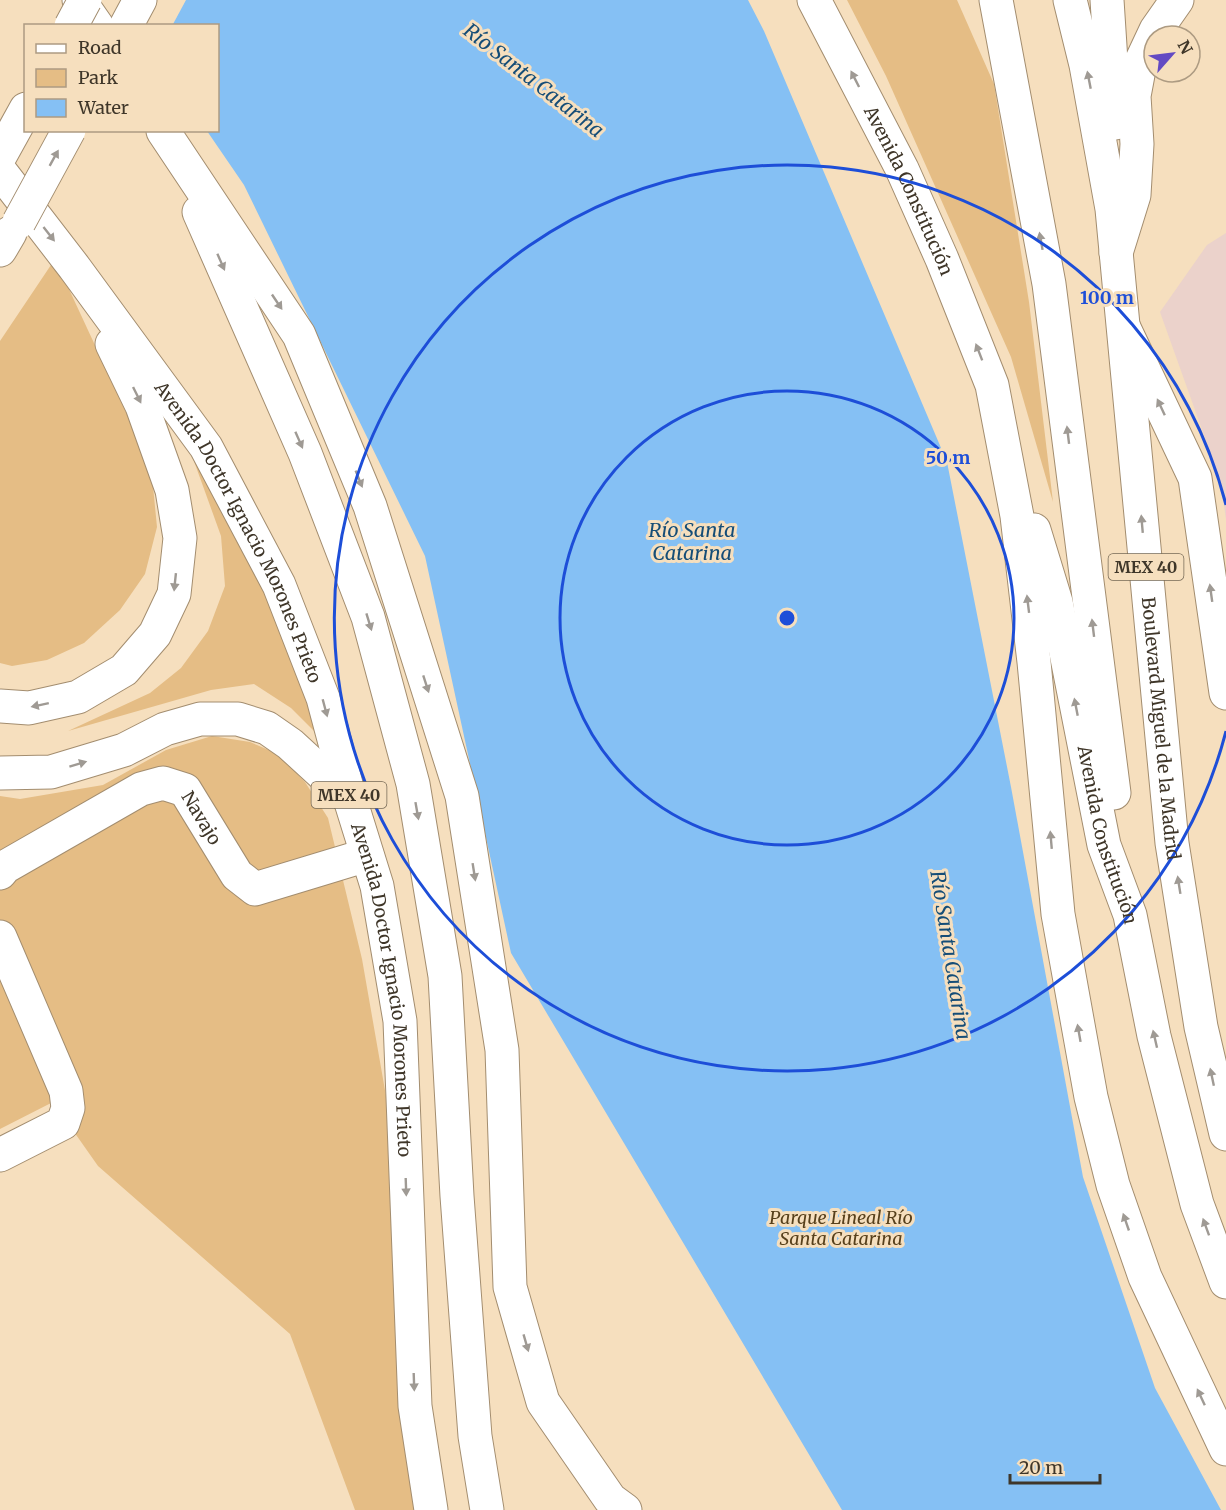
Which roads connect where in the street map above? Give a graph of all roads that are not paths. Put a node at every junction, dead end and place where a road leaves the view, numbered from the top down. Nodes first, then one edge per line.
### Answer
1 (79, 0) edge
2 (85, 0) edge
3 (140, 0) edge
4 (814, 0) edge
5 (976, 0) edge
6 (996, 0) edge
7 (1070, 0) edge
8 (1107, 0) edge
9 (1177, 0) edge
10 (72, 24) edge
11 (96, 24) edge
12 (127, 24) edge
13 (1012, 77) junction
14 (24, 113) edge
15 (68, 132) edge
16 (163, 132) edge
17 (164, 132) edge
18 (0, 156) edge
19 (0, 171) edge
20 (1112, 209) junction
21 (7, 237) edge
22 (1116, 254) junction
23 (74, 267) junction
24 (1123, 325) junction
25 (992, 385) junction
26 (1222, 639) edge
27 (1226, 693) edge
28 (0, 706) edge
29 (0, 773) edge
30 (350, 799) junction
31 (366, 855) junction
32 (0, 873) edge
33 (1130, 915) junction
34 (0, 937) edge
35 (1226, 1134) edge
36 (0, 1155) edge
37 (1226, 1282) edge
38 (1226, 1449) edge
39 (431, 1510) edge
40 (487, 1510) edge
41 (625, 1510) edge

1 - 11 main road
2 - 10 main road, bridge
3 - 12 main road
25 -> 4 main road, Avenida Constitución
5 - 13 main road
6 - 13 main road
20 -> 7 main road, Boulevard Miguel de la Madrid / MEX 40
8 - 20 main road
9 - 22 main road
33 -> 13 main road
14 - 18 main road
21 -> 15 main road, bridge
16 -> 40 main road, MEX 40
17 -> 41 main road
19 -> 23 main road, Avenida Doctor Ignacio Morones Prieto / MEX 40
20 - 22 main road, Boulevard Miguel de la Madrid / MEX 40
22 - 24 main road, Boulevard Miguel de la Madrid / MEX 40
23 -> 28 main road
23 -> 30 main road, Avenida Doctor Ignacio Morones Prieto / MEX 40
26 -> 24 main road
35 -> 24 main road, Boulevard Miguel de la Madrid / MEX 40
33 -> 25 main road, Avenida Constitución
38 -> 25 main road, Avenida Constitución
26 - 27 main road
29 -> 30 main road
30 - 31 main road, Avenida Doctor Ignacio Morones Prieto / MEX 40
31 - 32 main road, Navajo
31 -> 39 main road, Avenida Doctor Ignacio Morones Prieto / MEX 40
37 -> 33 main road, Avenida Constitución
34 - 36 main road

